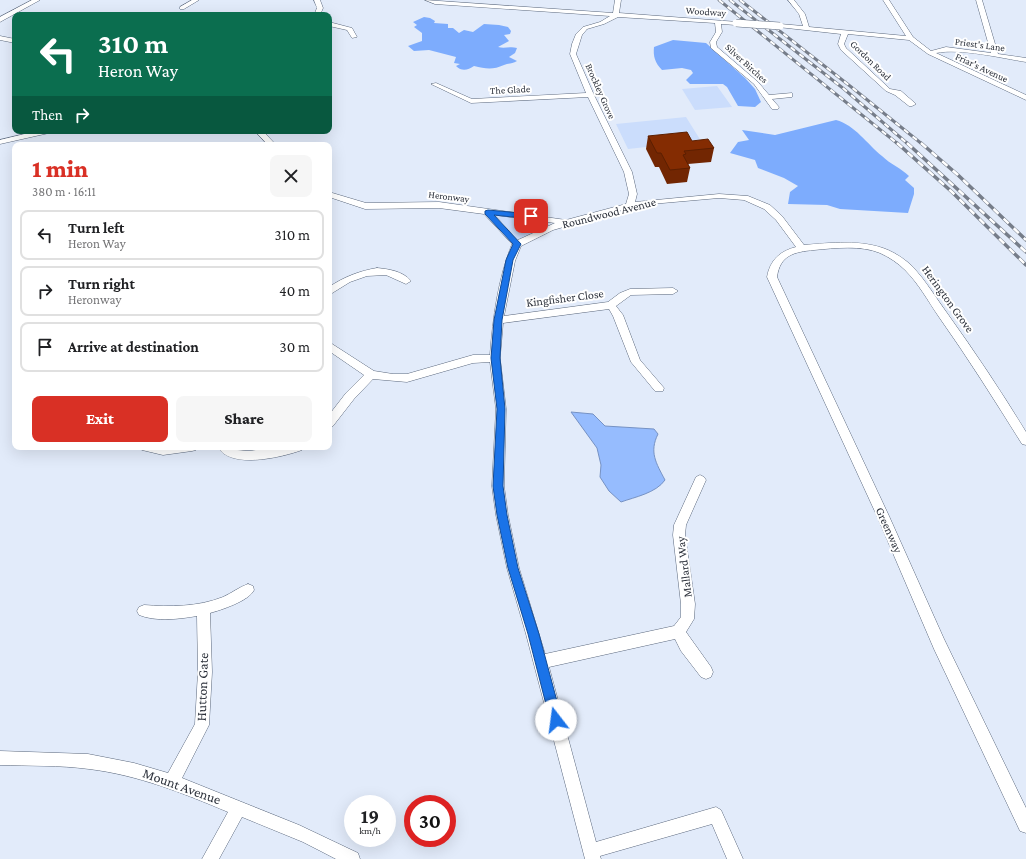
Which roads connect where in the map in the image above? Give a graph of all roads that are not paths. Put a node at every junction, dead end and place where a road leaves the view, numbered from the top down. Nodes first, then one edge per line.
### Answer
1 (37, 0) edge
2 (196, 0) edge
3 (317, 0) edge
4 (428, 0) edge
5 (618, 0) edge
6 (791, 0) edge
7 (886, 0) edge
8 (979, 0) edge
9 (182, 8) dead end
10 (15, 12) edge
11 (318, 12) edge
12 (12, 14) edge
13 (616, 15) junction
14 (0, 20) edge
15 (718, 22) junction
16 (332, 24) edge
17 (806, 29) junction
18 (844, 32) junction
19 (354, 37) dead end
20 (0, 38) edge
21 (911, 38) junction
22 (12, 40) edge
23 (930, 53) junction
24 (995, 55) junction
25 (1026, 60) edge
26 (434, 84) dead end
27 (590, 95) junction
28 (789, 95) dead end
29 (768, 97) junction
30 (1026, 98) edge
31 (912, 104) dead end
32 (776, 107) dead end
33 (33, 134) edge
34 (262, 134) edge
35 (0, 142) edge
36 (269, 142) edge
37 (633, 194) junction
38 (332, 195) edge
39 (652, 201) junction
40 (630, 206) junction
41 (488, 213) junction
42 (568, 222) junction
43 (517, 244) junction
44 (802, 248) junction
45 (406, 281) dead end
46 (332, 290) edge
47 (673, 290) dead end
48 (611, 305) junction
49 (498, 320) junction
50 (332, 348) edge
51 (495, 358) junction
52 (371, 375) junction
53 (659, 388) dead end
54 (332, 419) edge
55 (1026, 441) edge
56 (165, 450) edge
57 (179, 450) edge
58 (229, 450) edge
59 (281, 450) edge
60 (700, 480) dead end
61 (248, 590) dead end
62 (203, 610) junction
63 (144, 611) dead end
64 (678, 632) junction
65 (541, 662) junction
66 (706, 672) dead end
67 (0, 758) edge
68 (172, 781) junction
69 (239, 808) junction
70 (1026, 825) edge
71 (592, 855) edge
72 (210, 859) edge
73 (352, 859) edge
74 (735, 859) edge

1 - 10 street
2 - 9 street
3 - 11 street
4 - 13 street, Woodway
5 - 13 street
6 - 17 street
7 - 21 street
8 - 24 street
12 - 14 street
13 - 15 street, Woodway
13 - 27 street, Brockley Grove
15 - 17 street, Woodway, bridge
15 - 29 street, Silver Birches
16 - 19 street
17 - 18 street, Woodway
18 - 21 street, Woodway
18 - 31 street, Gordon Road
20 - 22 street
21 - 23 street
23 - 24 street, Priest's Lane
23 - 30 street, Friar's Avenue
24 - 25 street, Priest's Lane
26 - 27 street, The Glade
27 - 37 street, Brockley Grove
28 - 29 street, Silver Birches
29 - 32 street, Silver Birches
33 - 35 street
34 - 36 street
37 - 39 street
37 - 40 street, Brockley Grove
38 - 41 street, Heronway
39 - 40 street, Roundwood Avenue
39 - 44 street, Roundwood Avenue
40 - 42 street, Roundwood Avenue
41 - 42 street, Heronway
41 - 43 street
42 - 43 street, Roundwood Avenue
43 - 49 street
44 - 55 street, Herington Grove
44 - 70 street, Greenway
45 - 46 street
47 - 48 street, Kingfisher Close
48 - 49 street, Kingfisher Close
48 - 53 street, Kingfisher Close
49 - 51 street
50 - 52 street
51 - 52 street
51 - 65 street
52 - 54 street
56 - 57 street
58 - 59 street
60 - 64 street, Mallard Way
61 - 62 street
62 - 63 street
62 - 68 street, Hutton Gate
64 - 65 street
64 - 66 street
65 - 71 street
67 - 68 street, Mount Avenue
68 - 69 street, Mount Avenue
69 - 72 street
69 - 73 street, Mount Avenue
71 - 74 street

